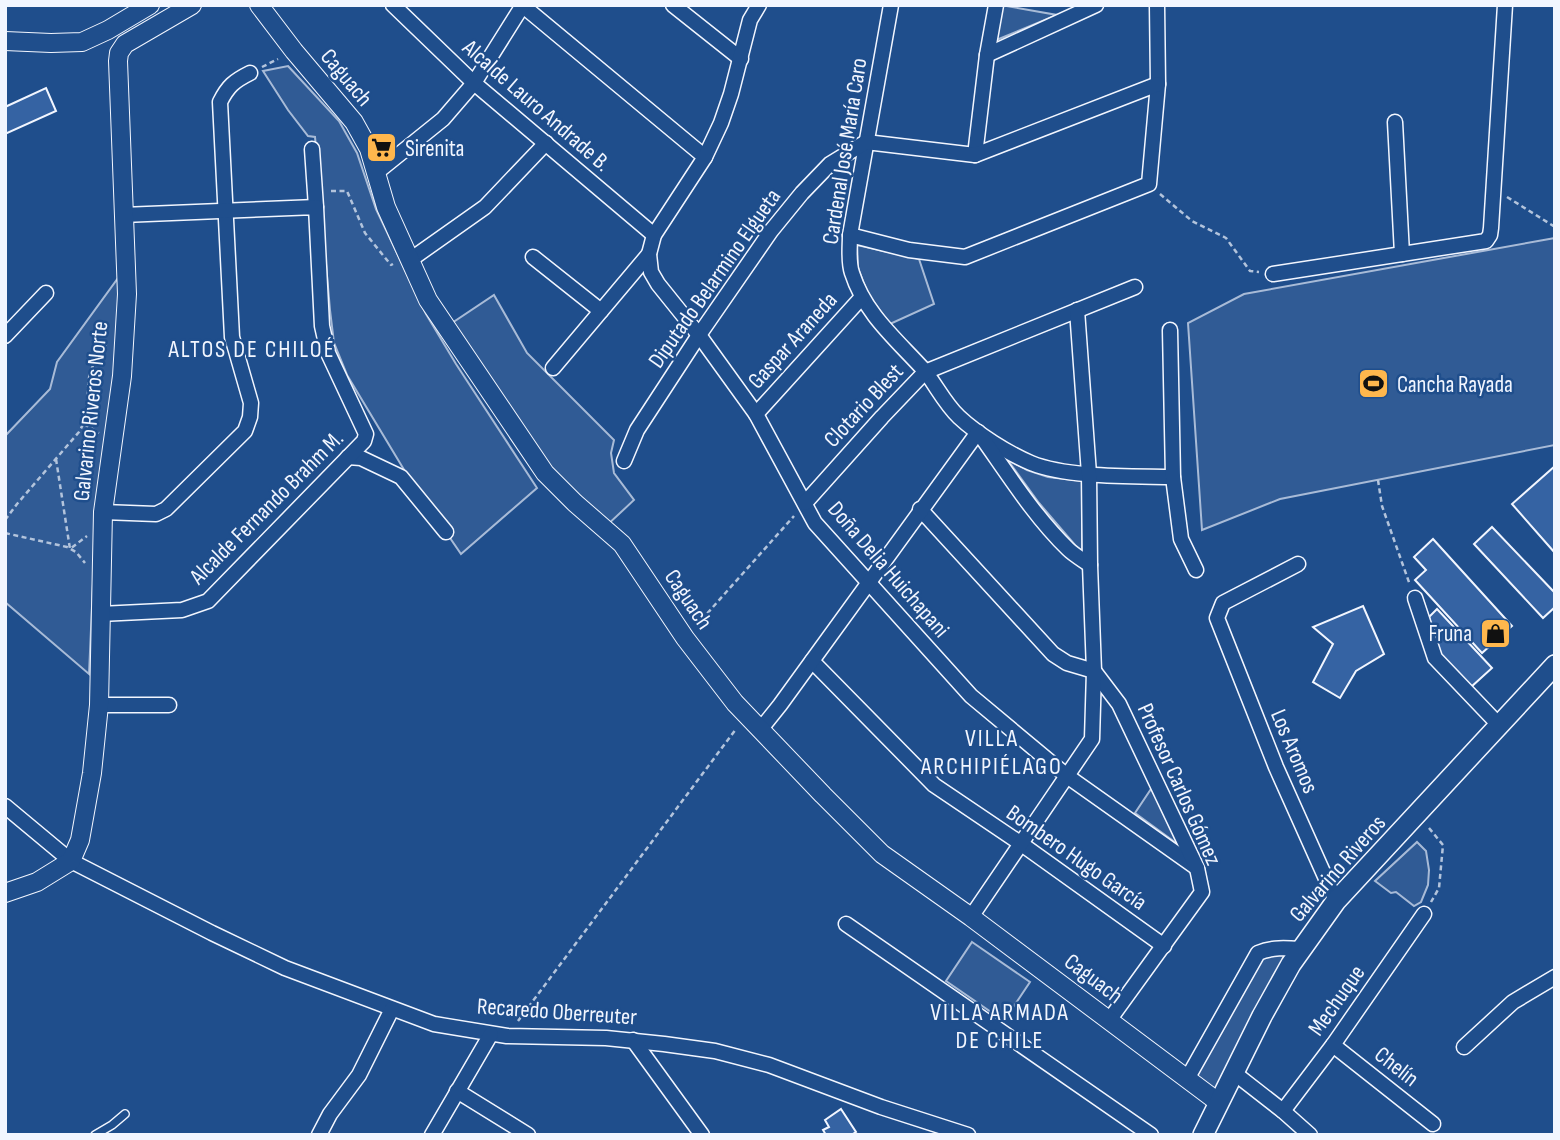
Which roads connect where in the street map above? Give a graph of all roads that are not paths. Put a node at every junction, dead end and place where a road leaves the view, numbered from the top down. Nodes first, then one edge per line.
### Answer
1 (150, 5) edge
2 (192, 5) edge
3 (259, 5) edge
4 (393, 5) edge
5 (522, 5) edge
6 (673, 5) edge
7 (759, 5) edge
8 (891, 5) edge
9 (996, 5) edge
10 (1096, 5) edge
11 (1157, 5) edge
12 (1504, 5) edge
13 (5, 41) edge
14 (987, 55) junction
15 (741, 59) junction
16 (250, 73) road end
17 (474, 83) junction
18 (1157, 83) junction
19 (1395, 122) dead end
20 (866, 142) junction
21 (545, 144) junction
22 (312, 149) dead end
23 (975, 155) junction
24 (705, 157) junction
25 (376, 173) junction
26 (316, 207) junction
27 (226, 210) junction
28 (123, 215) junction
29 (850, 235) junction
30 (654, 236) junction
31 (649, 254) junction
32 (1402, 254) junction
33 (533, 257) dead end
34 (410, 260) junction
35 (1273, 274) road end
36 (1135, 287) dead end
37 (46, 293) dead end
38 (862, 297) junction
39 (1077, 310) junction
40 (601, 311) junction
41 (1170, 330) dead end
42 (699, 335) junction
43 (5, 336) edge
44 (553, 368) dead end
45 (925, 372) junction
46 (756, 414) junction
47 (978, 432) junction
48 (348, 457) junction
49 (624, 461) dead end
50 (1089, 474) junction
51 (1173, 477) junction
52 (805, 503) junction
53 (920, 509) junction
54 (103, 512) junction
55 (446, 532) dead end
56 (1298, 564) dead end
57 (1090, 565) junction
58 (1196, 570) dead end
59 (868, 583) junction
60 (1415, 598) road end
61 (100, 614) junction
62 (812, 661) junction
63 (1555, 665) edge
64 (1094, 671) junction
65 (99, 705) junction
66 (169, 705) dead end
67 (1499, 725) junction
68 (760, 730) junction
69 (1067, 776) junction
70 (5, 806) edge
71 (1020, 843) junction
72 (71, 861) junction
73 (1197, 868) junction
74 (5, 892) edge
75 (1336, 901) junction
76 (1424, 914) road end
77 (971, 917) junction
78 (846, 924) dead end
79 (1164, 946) junction
80 (1300, 950) junction
81 (1555, 977) edge
82 (392, 1009) junction
83 (1110, 1019) junction
84 (491, 1034) junction
85 (633, 1040) junction
86 (1333, 1045) junction
87 (1464, 1047) dead end
88 (1233, 1072) junction
89 (1187, 1079) junction
90 (457, 1091) junction
91 (1218, 1102) junction
92 (1283, 1111) junction
93 (125, 1114) dead end
94 (1433, 1124) dead end
95 (95, 1135) edge
96 (319, 1135) edge
97 (432, 1135) edge
98 (528, 1135) edge
99 (702, 1135) edge
100 (968, 1135) edge
101 (1150, 1135) edge
102 (1203, 1135) edge
103 (1310, 1135) edge

1 - 13 street
2 - 28 street, Galvarino Riveros Norte
3 - 25 street, Caguach
4 - 17 street, Alcalde Lauro Andrade B.
5 - 17 street
5 - 24 street
6 - 15 street
7 - 15 street
8 - 20 street, Cardenal José María Caro
9 - 14 street
10 - 14 street
11 - 18 street
12 - 32 street
14 - 23 street
15 - 24 street
16 - 27 street
17 - 21 street, Alcalde Lauro Andrade B.
17 - 25 street
18 - 23 street
18 - 29 street
19 - 32 street
20 - 23 street
20 - 29 street, Cardenal José María Caro
20 - 42 street, Diputado Belarmino Elgueta
21 - 30 street, Alcalde Lauro Andrade B.
21 - 34 street
22 - 26 street
24 - 30 street
25 - 34 street, Caguach
26 - 27 street
26 - 48 street, Alcalde Fernando Brahm M.
27 - 28 street
27 - 54 street
28 - 54 street, Galvarino Riveros Norte
29 - 38 street, Cardenal José María Caro
30 - 31 street
31 - 40 street
31 - 42 street, Doña Delia Huichapani
32 - 35 street
33 - 40 street
34 - 68 street, Caguach
36 - 39 street, Clotario Blest
37 - 43 street
38 - 45 street, Cardenal José María Caro
38 - 46 street, Gaspar Araneda
39 - 45 street, Clotario Blest
39 - 50 street
40 - 44 street
41 - 51 street
42 - 46 street, Doña Delia Huichapani
42 - 49 street, Diputado Belarmino Elgueta
45 - 47 street, Cardenal José María Caro
45 - 52 street, Clotario Blest
46 - 52 street, Doña Delia Huichapani
47 - 50 street, Cardenal José María Caro
47 - 53 street
47 - 57 street
48 - 55 street
48 - 61 street, Alcalde Fernando Brahm M.
50 - 51 street, Cardenal José María Caro
50 - 57 street
51 - 58 street
52 - 59 street, Doña Delia Huichapani
53 - 59 street
53 - 64 street
54 - 61 street, Galvarino Riveros Norte
56 - 75 street, Los Aromos
57 - 64 street
59 - 62 street
59 - 69 street, Doña Delia Huichapani
60 - 67 street
61 - 65 street, Galvarino Riveros Norte
62 - 68 street
62 - 71 street, Bombero Hugo García
63 - 67 main road, Galvarino Riveros
64 - 69 street
64 - 73 street, Profesor Carlos Gómez
65 - 66 street
65 - 72 street, Galvarino Riveros Norte
67 - 75 main road, Galvarino Riveros
68 - 77 street, Caguach
69 - 71 street
69 - 73 street, Doña Delia Huichapani
70 - 72 street, Recaredo Oberreuter
71 - 77 street
71 - 79 street, Bombero Hugo García
72 - 74 street
72 - 82 street, Recaredo Oberreuter
73 - 79 street, Profesor Carlos Gómez
75 - 80 main road, Galvarino Riveros
76 - 86 street, Mechuque
77 - 83 street, Caguach
78 - 101 street
79 - 83 street, Profesor Carlos Gómez
80 - 88 main road, Galvarino Riveros
80 - 89 street
81 - 87 street
82 - 84 street, Recaredo Oberreuter
82 - 96 street
83 - 89 street, Caguach
84 - 85 street, Recaredo Oberreuter
84 - 90 street
85 - 99 street
85 - 100 street, Recaredo Oberreuter
86 - 92 street, Mechuque
86 - 94 street, Chelín
88 - 91 main road, Galvarino Riveros
88 - 92 street
89 - 91 street, Caguach
90 - 97 street
90 - 98 street
91 - 102 main road, Galvarino Riveros
92 - 103 street
93 - 95 lane

